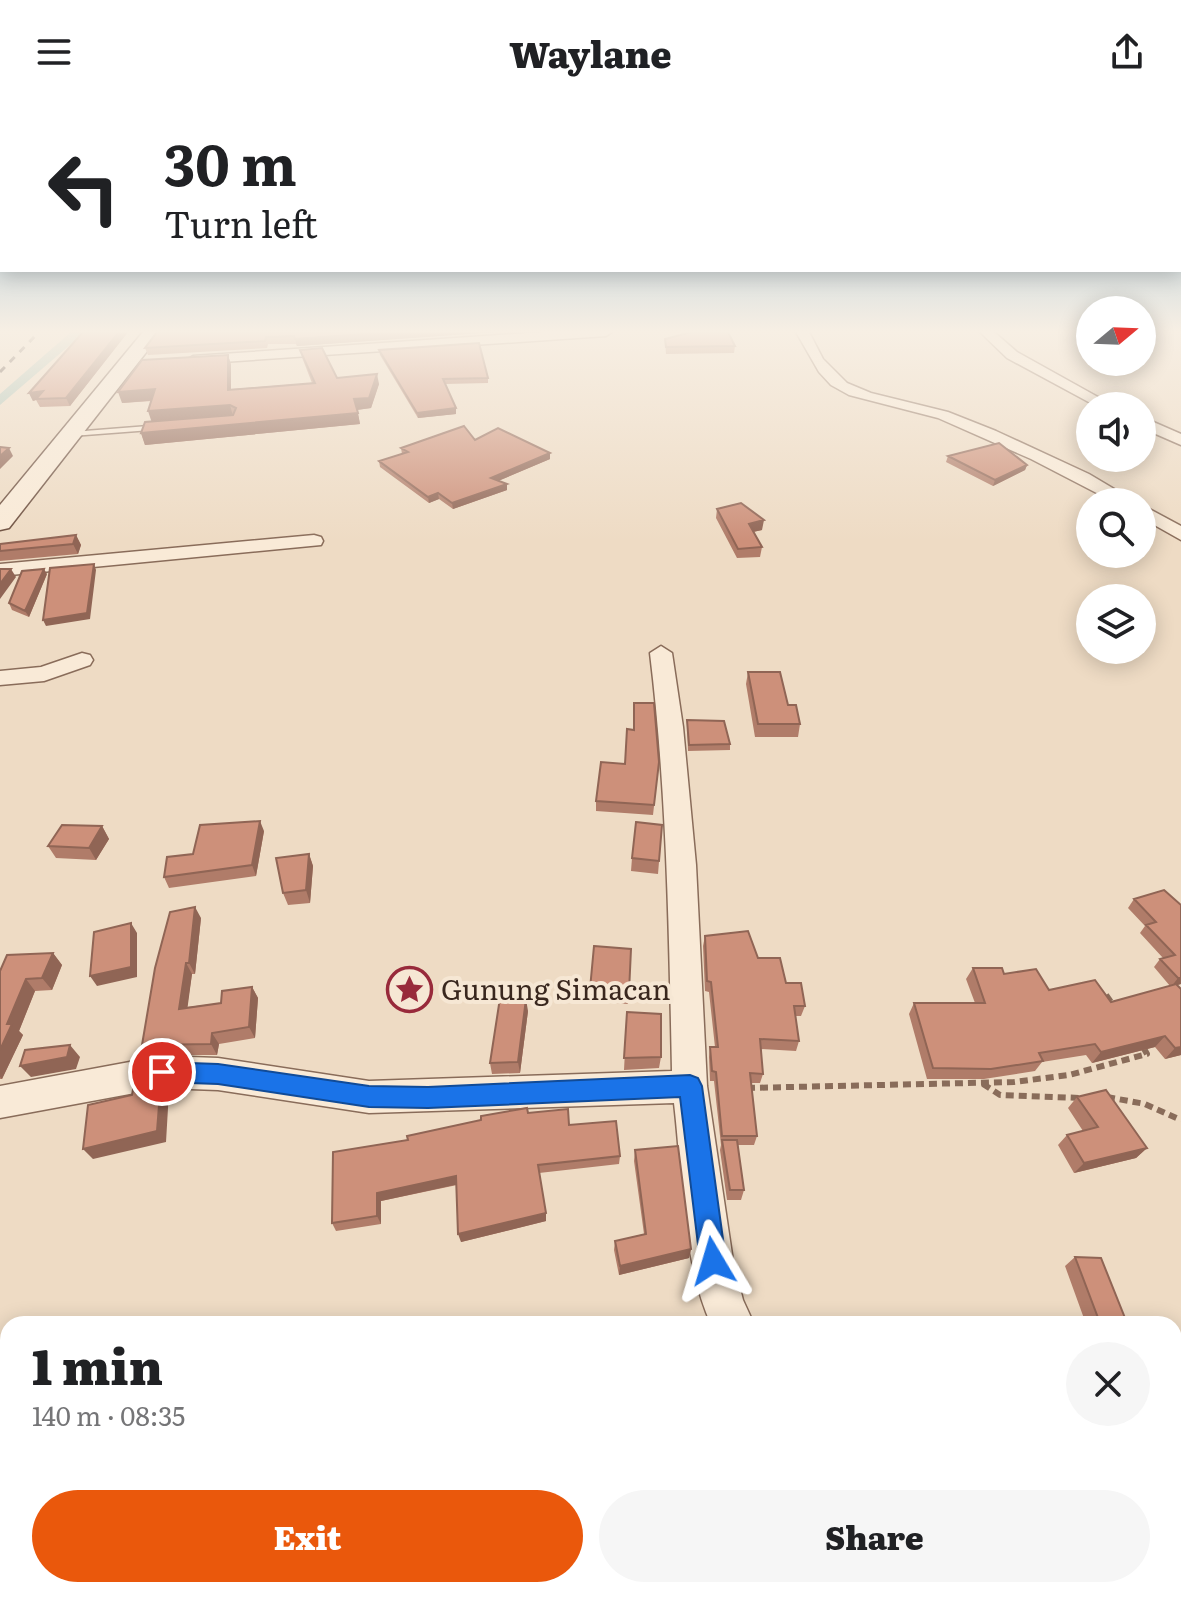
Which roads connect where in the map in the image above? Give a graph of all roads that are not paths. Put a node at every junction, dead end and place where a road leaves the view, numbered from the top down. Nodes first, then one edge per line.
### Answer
1 (102, 402) edge
2 (888, 402) edge
3 (173, 426) edge
4 (1156, 428) edge
5 (72, 434) junction
6 (1181, 440) edge
7 (1100, 488) edge
8 (1156, 519) edge
9 (0, 522) edge
10 (1181, 534) edge
11 (314, 541) dead end
12 (0, 570) edge
13 (661, 653) dead end
14 (82, 660) dead end
15 (0, 678) edge
16 (690, 1086) junction
17 (0, 1102) edge
18 (729, 1316) edge

1 - 5 main road
2 - 7 street
3 - 5 lane
4 - 6 street
5 - 9 main road
8 - 10 street
11 - 12 street
13 - 16 street
14 - 15 street
16 - 17 street
16 - 18 street

